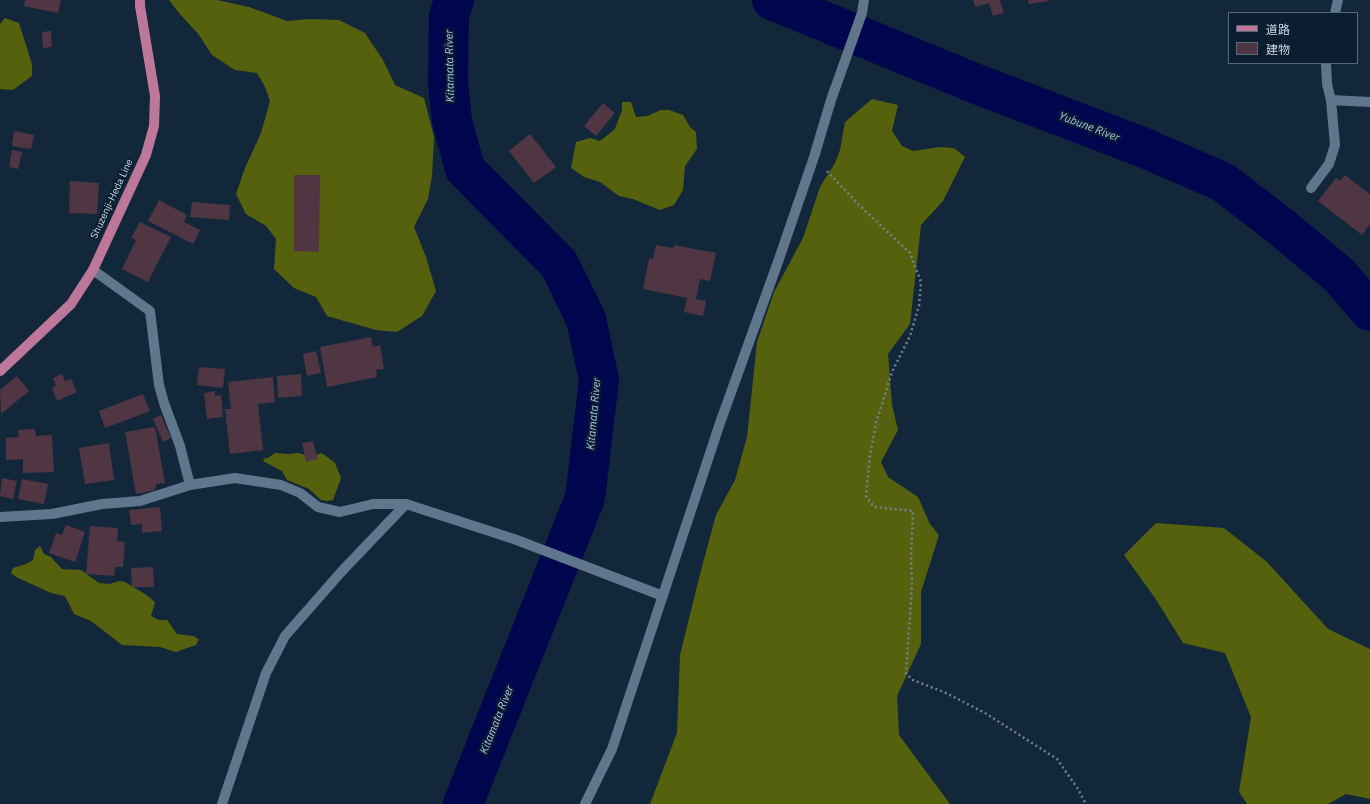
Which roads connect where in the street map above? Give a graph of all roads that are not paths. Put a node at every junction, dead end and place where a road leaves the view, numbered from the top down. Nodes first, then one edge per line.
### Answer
1 (140, 0) edge
2 (864, 0) edge
3 (1338, 0) edge
4 (1335, 12) edge
5 (1326, 64) edge
6 (1331, 100) junction
7 (1370, 102) edge
8 (1311, 188) dead end
9 (93, 270) junction
10 (0, 371) edge
11 (190, 485) junction
12 (406, 504) junction
13 (0, 517) edge
14 (663, 596) junction
15 (222, 804) edge
16 (585, 804) edge

1 - 9 main road, Shuzenji-Heda Line
2 - 14 street
3 - 4 street
5 - 6 street
6 - 7 street
6 - 8 street
9 - 10 main road, Shuzenji-Heda Line
9 - 11 street
11 - 12 street
11 - 13 street
12 - 14 street
12 - 15 street
14 - 16 street

